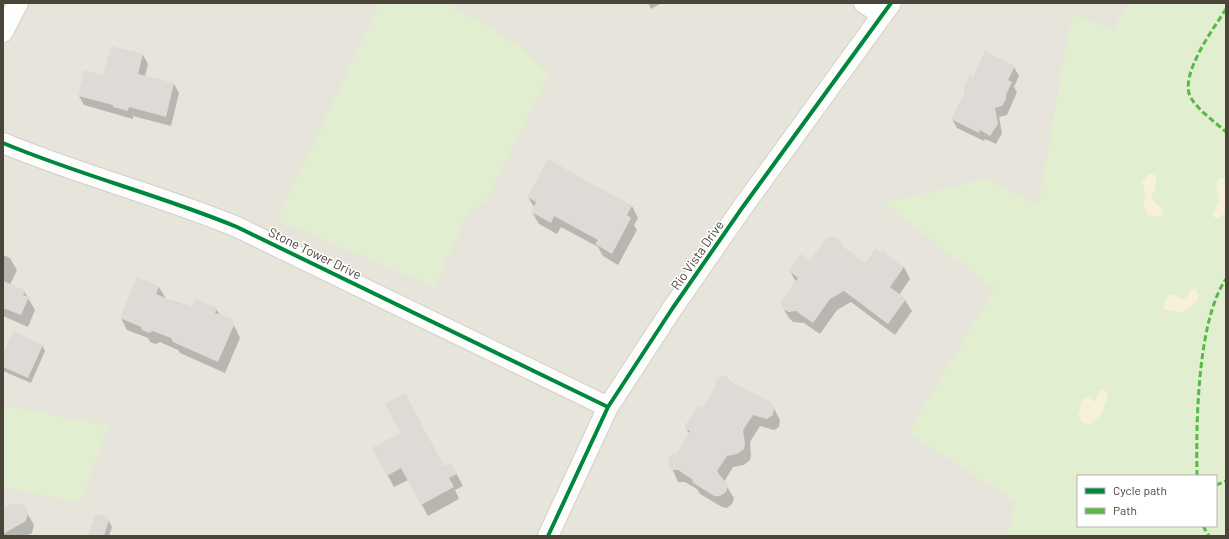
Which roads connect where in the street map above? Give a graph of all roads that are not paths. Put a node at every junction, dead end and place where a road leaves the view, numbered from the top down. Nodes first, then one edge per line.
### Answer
1 (18, 3) edge
2 (864, 3) edge
3 (886, 9) edge
4 (3, 32) edge
5 (3, 143) edge
6 (608, 407) junction
7 (548, 536) edge

1 - 4 street
2 - 3 street
3 - 6 street, Rio Vista Drive
5 - 6 street, Stone Tower Drive
6 - 7 street, Rio Vista Drive

